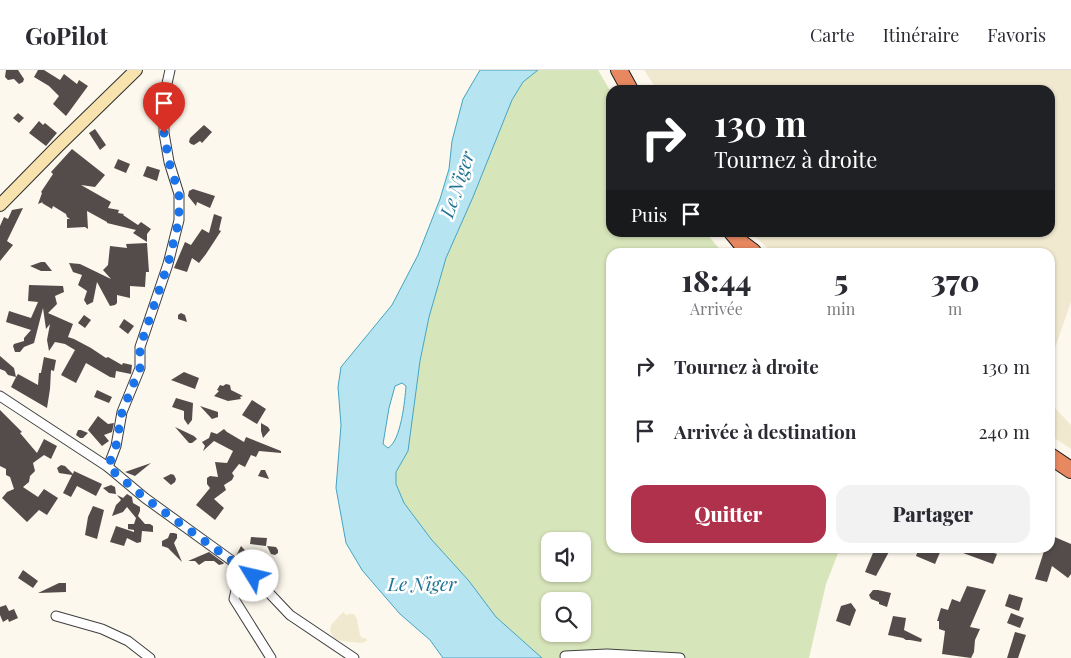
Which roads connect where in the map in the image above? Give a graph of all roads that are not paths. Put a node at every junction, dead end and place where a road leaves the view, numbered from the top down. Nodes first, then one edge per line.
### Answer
1 (136, 70) edge
2 (170, 70) edge
3 (619, 70) edge
4 (627, 85) edge
5 (0, 205) edge
6 (736, 237) edge
7 (747, 248) edge
8 (0, 396) edge
9 (1055, 459) edge
10 (108, 467) junction
11 (1071, 470) edge
12 (253, 576) junction
13 (56, 616) dead end
14 (565, 656) dead end
15 (150, 658) edge
16 (271, 658) edge
17 (354, 658) edge
18 (680, 658) edge

1 - 5 street
2 - 10 street
3 - 4 highway
6 - 7 highway
8 - 10 street
9 - 11 highway
10 - 12 street
12 - 16 street
12 - 17 street
13 - 15 street
14 - 18 street

